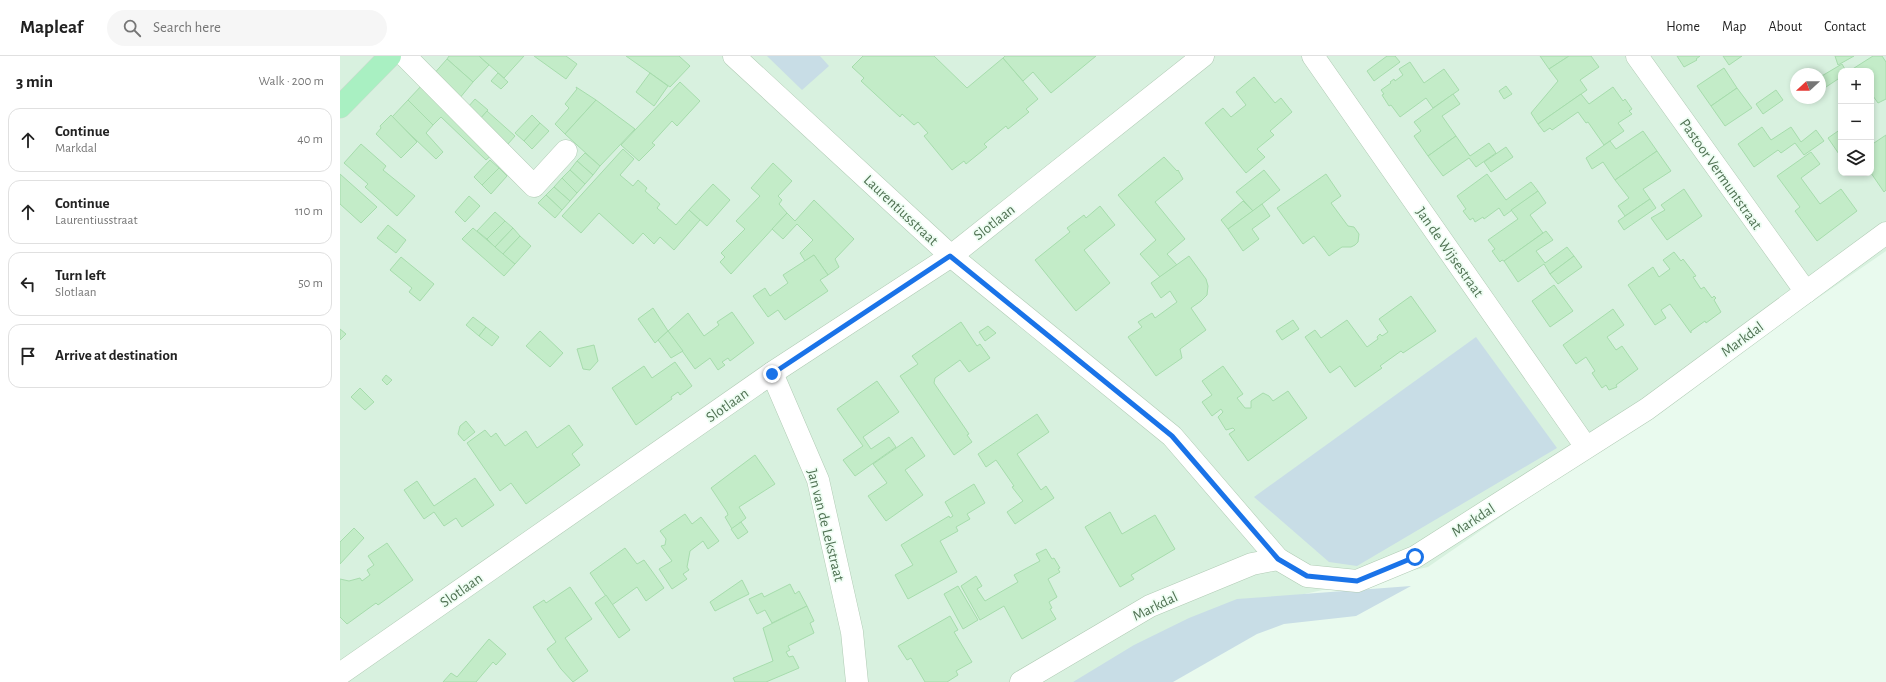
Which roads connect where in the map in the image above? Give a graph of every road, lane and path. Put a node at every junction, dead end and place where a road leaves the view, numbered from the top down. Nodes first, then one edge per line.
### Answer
1 (390, 56) edge
2 (405, 56) edge
3 (734, 56) edge
4 (1203, 56) edge
5 (1313, 56) edge
6 (1637, 56) edge
7 (340, 107) edge
8 (566, 151) dead end
9 (1886, 233) edge
10 (950, 256) junction
11 (1806, 292) junction
12 (772, 374) junction
13 (1586, 447) junction
14 (1278, 559) junction
15 (340, 674) edge
16 (857, 682) edge
17 (1021, 682) edge

1 - 7 main road
2 - 8 street
3 - 10 street, Laurentiusstraat
4 - 10 street, Slotlaan
5 - 13 street, Jan de Wijsestraat
6 - 11 street, Pastoor Vermuntstraat
9 - 11 street, Markdal
10 - 12 street, Slotlaan
10 - 14 street, Laurentiusstraat
11 - 13 street, Markdal
12 - 15 street, Slotlaan
12 - 16 street, Jan van de Lekstraat
13 - 14 street, Markdal
14 - 17 street, Markdal

